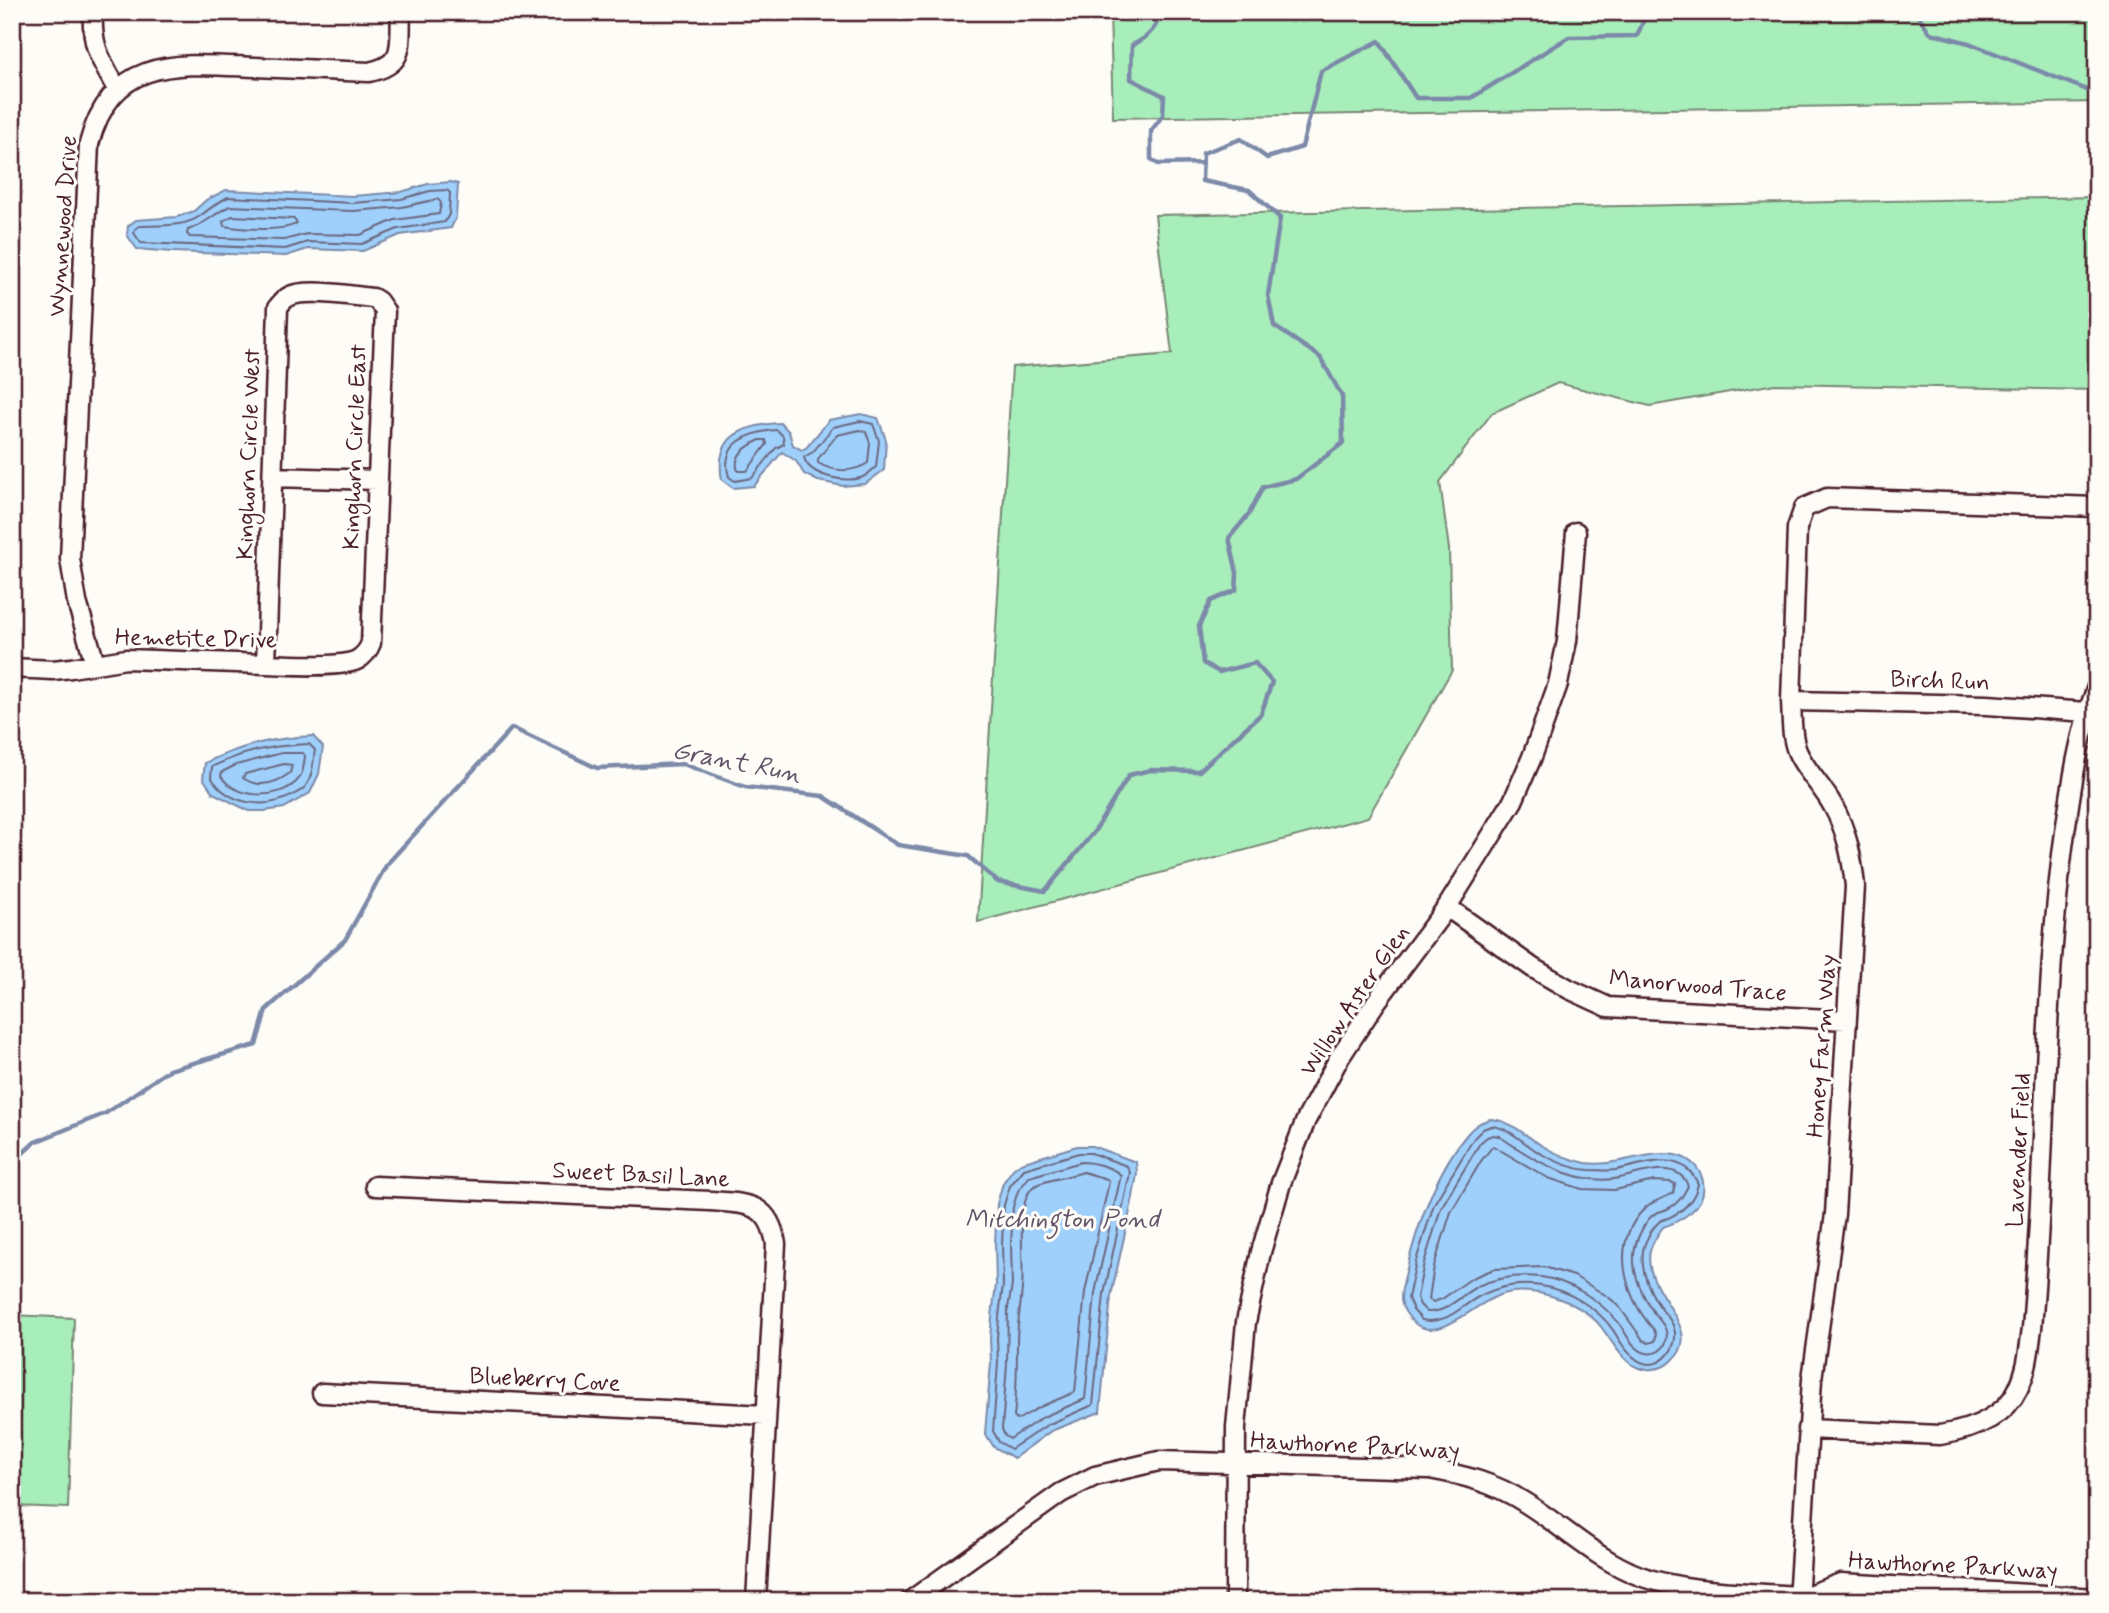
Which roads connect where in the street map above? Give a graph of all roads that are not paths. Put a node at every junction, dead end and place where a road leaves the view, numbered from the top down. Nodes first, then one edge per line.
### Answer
1 (93, 12) edge
2 (401, 12) edge
3 (117, 89) junction
4 (333, 293) joint
5 (272, 477) junction
6 (377, 480) junction
7 (2097, 506) edge
8 (1576, 532) dead end
9 (371, 643) joint
10 (95, 663) junction
11 (266, 664) junction
12 (12, 668) edge
13 (2097, 687) edge
14 (1791, 701) junction
15 (2087, 712) junction
16 (1447, 907) junction
17 (1846, 1020) junction
18 (374, 1186) dead end
19 (322, 1393) dead end
20 (766, 1415) junction
21 (1807, 1429) junction
22 (1236, 1464) junction
23 (1806, 1598) edge
24 (2097, 1598) edge
25 (756, 1601) edge
26 (910, 1601) edge
27 (1235, 1601) edge

1 - 3 street
2 - 3 street, Wynnewood Drive
3 - 10 street, Wynnewood Drive
4 - 5 street, Kinghorn Circle West
4 - 6 street, Kinghorn Circle East
5 - 6 street
5 - 11 street, Kinghorn Circle West
6 - 9 street, Kinghorn Circle East
7 - 14 street, Honey Farm Way
8 - 16 street, Willow Aster Glen
9 - 11 street, Hemetite Drive
10 - 11 street, Hemetite Drive
10 - 12 street, Hemetite Drive
13 - 15 street, Lavender Field
14 - 15 street, Birch Run
14 - 17 street, Honey Farm Way
15 - 21 street, Lavender Field
16 - 17 street, Manorwood Trace
16 - 22 street, Willow Aster Glen
17 - 21 street, Honey Farm Way
18 - 20 street, Sweet Basil Lane
19 - 20 street, Blueberry Cove
20 - 25 street, Sweet Basil Lane
21 - 23 street, Honey Farm Way
22 - 23 street, Hawthorne Parkway
22 - 26 street, Hawthorne Parkway
22 - 27 street, Willow Aster Glen
23 - 24 street, Hawthorne Parkway

